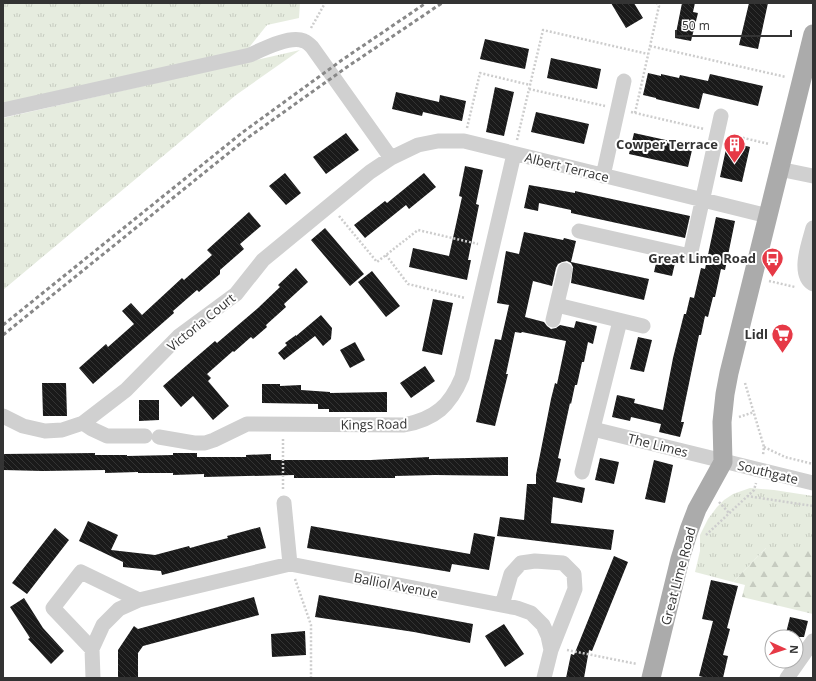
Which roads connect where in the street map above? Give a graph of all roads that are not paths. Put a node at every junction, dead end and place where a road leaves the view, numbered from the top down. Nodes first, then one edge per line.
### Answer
1 (813, 34) edge
2 (624, 81) dead end
3 (3, 110) edge
4 (721, 116) dead end
5 (514, 154) junction
6 (391, 158) junction
7 (779, 169) junction
8 (370, 172) joint
9 (603, 176) junction
10 (813, 176) edge
11 (702, 200) junction
12 (768, 216) junction
13 (813, 228) edge
14 (579, 231) dead end
15 (565, 270) dead end
16 (813, 284) edge
17 (557, 305) junction
18 (553, 320) dead end
19 (620, 321) junction
20 (643, 326) dead end
21 (3, 416) edge
22 (83, 423) junction
23 (593, 429) junction
24 (723, 462) junction
25 (582, 472) dead end
26 (813, 483) edge
27 (284, 503) road end
28 (290, 564) junction
29 (139, 600) junction
30 (502, 605) junction
31 (813, 641) edge
32 (92, 649) junction
33 (551, 650) junction
34 (652, 673) edge
35 (93, 678) edge
36 (544, 678) edge
37 (787, 678) edge

1 - 7 main road
2 - 9 street
3 - 6 street
4 - 11 street
5 - 6 street, Albert Terrace
5 - 9 street, Albert Terrace
5 - 22 street, Kings Road
6 - 8 street, Albert Terrace
7 - 10 street
7 - 12 main road
8 - 22 street, Victoria Court
9 - 11 street, Albert Terrace
11 - 12 street, Albert Terrace
11 - 14 street
12 - 24 main road
13 - 16 street
15 - 17 street
17 - 18 street
17 - 19 street
19 - 20 street
19 - 23 street
21 - 22 street, Victoria Court
23 - 24 street, The Limes
23 - 25 street
24 - 26 street, Southgate
24 - 34 main road, Great Lime Road
27 - 28 street
28 - 29 street, Balliol Avenue
28 - 30 street, Balliol Avenue
29 - 32 street, Balliol Avenue
29 - 32 street
30 - 33 street, Balliol Avenue
30 - 33 street, Balliol Avenue
31 - 37 street
32 - 35 street, Balliol Avenue
33 - 36 street, Balliol Avenue

